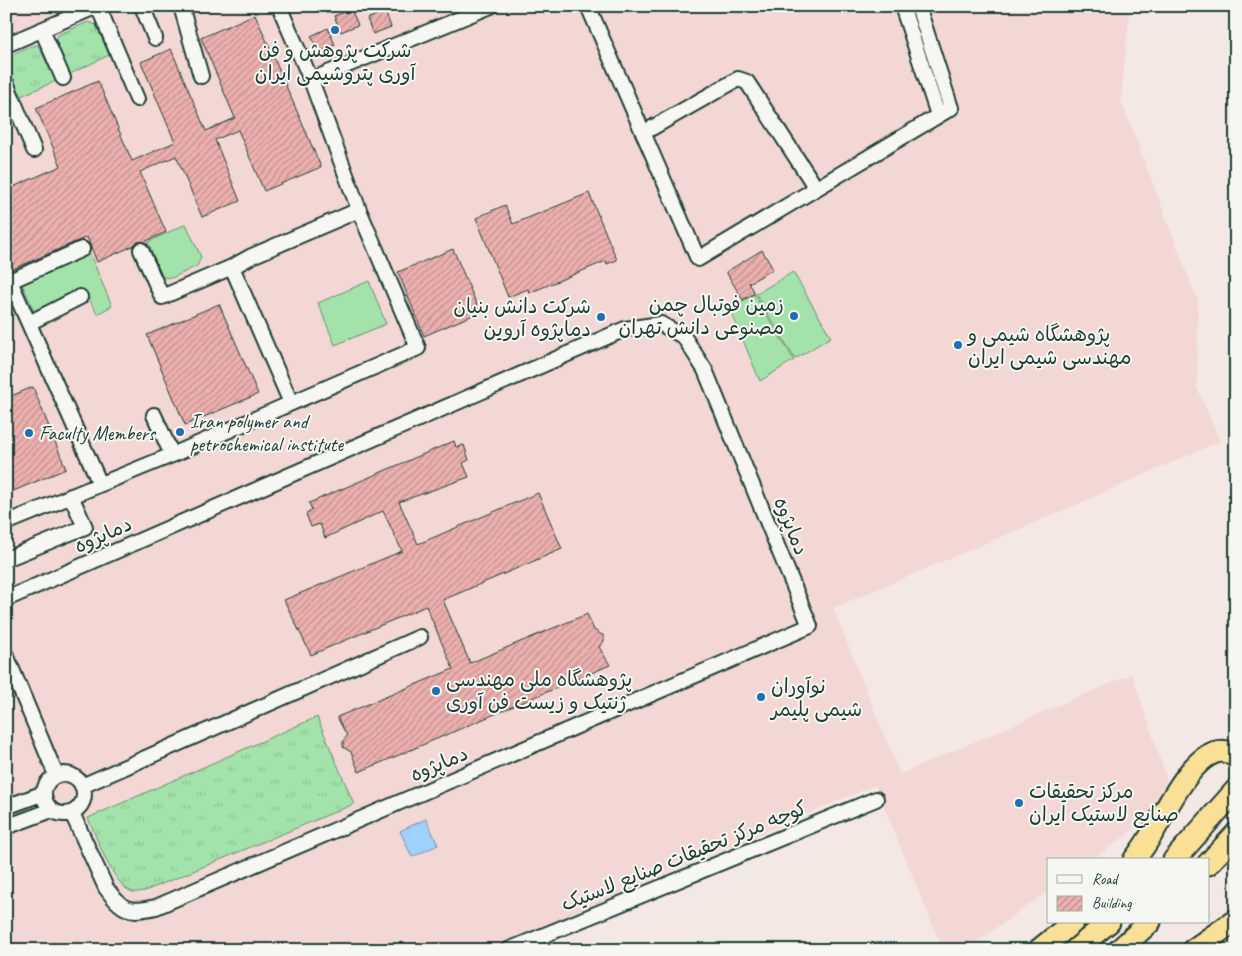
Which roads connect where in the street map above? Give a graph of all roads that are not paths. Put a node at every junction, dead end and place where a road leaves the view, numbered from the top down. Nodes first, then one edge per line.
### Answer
1 (97, 6) edge
2 (142, 6) edge
3 (181, 6) edge
4 (279, 6) edge
5 (491, 6) edge
6 (588, 6) edge
7 (902, 6) edge
8 (918, 6) edge
9 (42, 30) junction
10 (155, 38) dead end
11 (6, 45) edge
12 (201, 76) dead end
13 (63, 78) dead end
14 (311, 80) junction
15 (6, 84) edge
16 (137, 99) dead end
17 (938, 115) junction
18 (643, 133) junction
19 (34, 150) dead end
20 (816, 188) junction
21 (359, 210) junction
22 (82, 250) dead end
23 (141, 250) dead end
24 (232, 267) junction
25 (80, 297) dead end
26 (29, 323) junction
27 (292, 403) junction
28 (154, 415) dead end
29 (172, 454) junction
30 (100, 484) junction
31 (71, 496) junction
32 (6, 523) edge
33 (6, 559) edge
34 (6, 599) edge
35 (420, 637) dead end
36 (6, 656) edge
37 (1236, 757) edge
38 (56, 776) junction
39 (82, 786) junction
40 (1236, 790) edge
41 (44, 793) junction
42 (876, 799) dead end
43 (6, 806) edge
44 (52, 810) junction
45 (72, 813) junction
46 (6, 827) edge
47 (1235, 835) edge
48 (1135, 858) edge
49 (1176, 858) edge
50 (1210, 862) edge
51 (1236, 920) edge
52 (1071, 924) edge
53 (1107, 924) edge
54 (1148, 924) edge
55 (508, 950) edge
56 (1039, 950) edge
57 (1075, 950) edge
58 (1119, 950) edge
59 (1193, 950) edge

1 - 9 street
1 - 16 street
2 - 10 street
3 - 12 street
4 - 14 street
5 - 14 street
6 - 18 street
7 - 17 street
8 - 17 street
9 - 11 street
9 - 13 street
14 - 21 street
15 - 19 street
17 - 20 street
18 - 20 street
18 - 20 street
21 - 24 street
21 - 27 street
22 - 26 street
23 - 24 street
24 - 27 street
25 - 26 street
26 - 30 street
27 - 29 street
28 - 29 street
29 - 30 street
30 - 31 street
31 - 32 street
31 - 33 street
34 - 45 street, دماپژوه
35 - 39 street
36 - 38 street
37 - 48 highway
38 - 39 street
38 - 41 street
39 - 45 street
40 - 49 highway
41 - 43 street
41 - 44 street
42 - 55 street, کوچه مرکز تحقیقات صنایع لاستیک
44 - 45 street
44 - 46 street
47 - 50 highway
51 - 59 highway
52 - 56 highway
53 - 57 highway
54 - 58 highway

